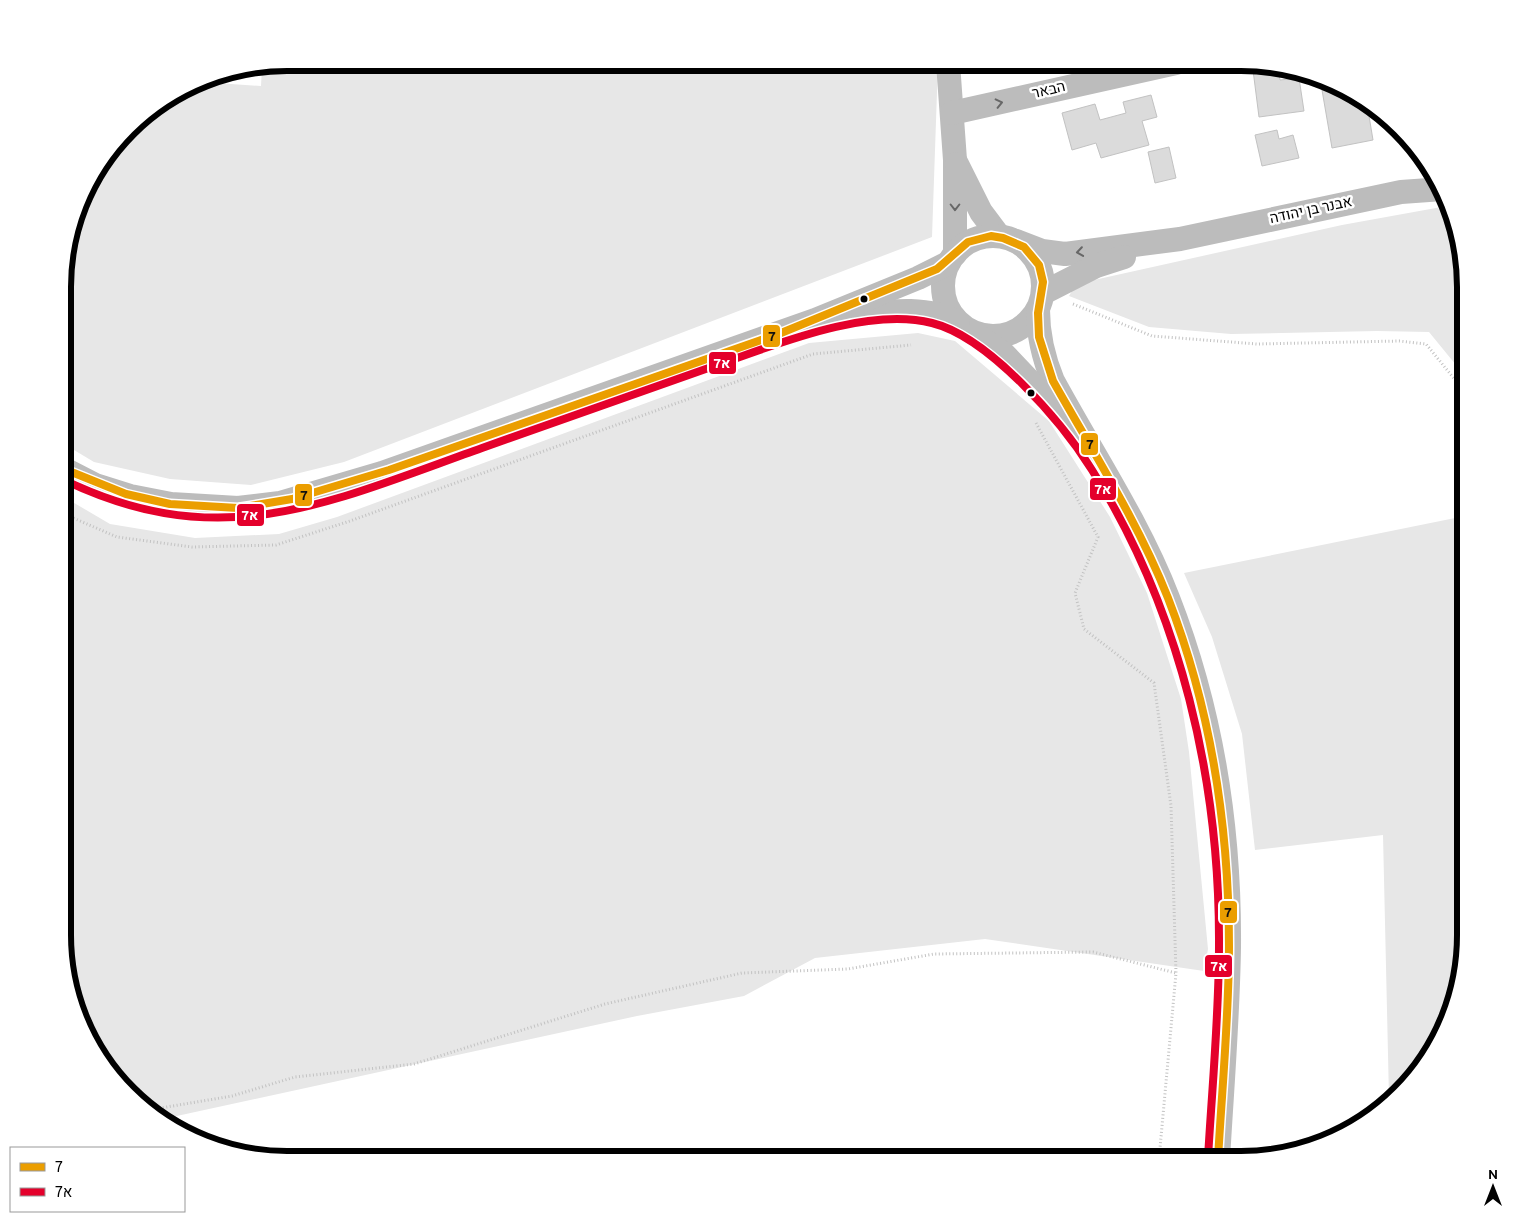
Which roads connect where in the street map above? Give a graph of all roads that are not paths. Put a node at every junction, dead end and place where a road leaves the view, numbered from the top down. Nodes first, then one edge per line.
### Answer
1 (949, 71) edge
2 (1140, 71) edge
3 (952, 113) junction
4 (956, 160) junction
5 (1433, 190) edge
6 (1007, 238) junction
7 (1180, 239) junction
8 (951, 258) junction
9 (1041, 301) junction
10 (815, 320) junction
11 (966, 327) junction
12 (1086, 441) junction
13 (71, 472) edge
14 (1218, 1151) edge

1 - 3 street
3 -> 2 street, הבאר
3 - 4 street
4 - 6 street
4 -> 8 street
5 - 7 street, אבנר בן יהודה
7 -> 6 street, אבנר בן יהודה
6 - 8 street
6 - 9 street
7 - 9 street, אבנר בן יהודה
8 - 10 street
8 - 11 street
9 - 11 street
9 - 12 street
10 - 11 street
10 - 13 street
11 - 12 street
12 - 14 street

